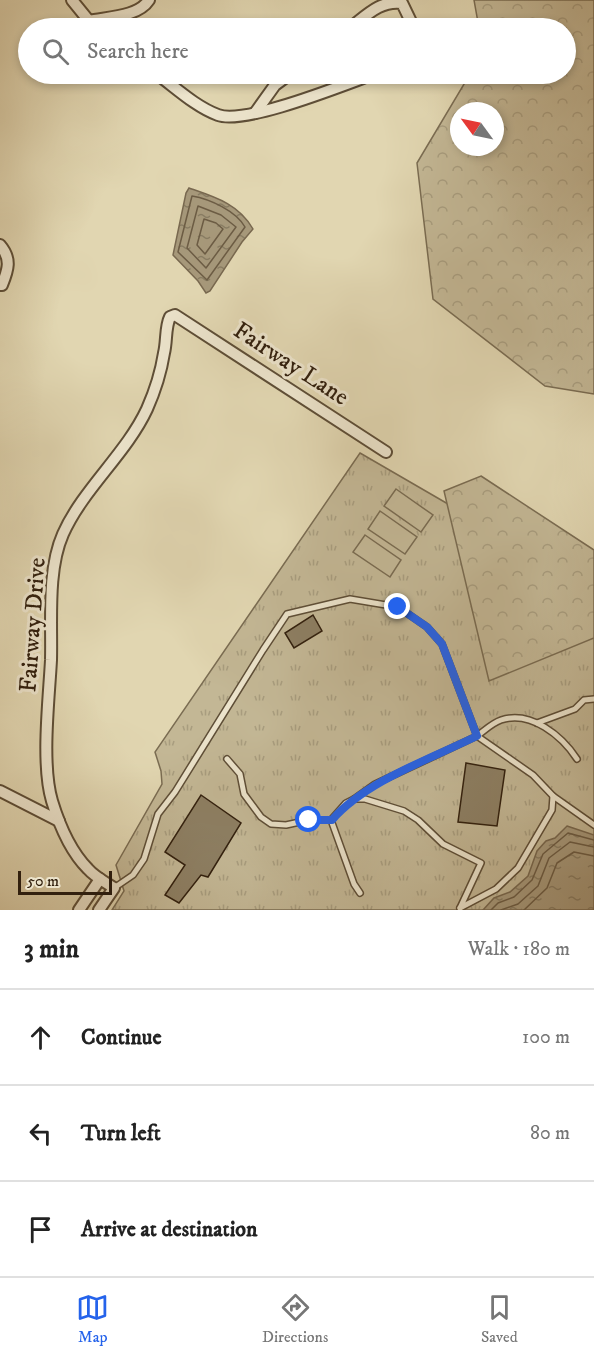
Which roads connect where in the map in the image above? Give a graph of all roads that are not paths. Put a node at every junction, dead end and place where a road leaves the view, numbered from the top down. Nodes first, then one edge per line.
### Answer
1 (72, 0) edge
2 (149, 0) edge
3 (87, 18) edge
4 (104, 18) edge
5 (363, 18) edge
6 (409, 18) edge
7 (171, 84) edge
8 (276, 84) edge
9 (346, 84) edge
10 (255, 113) junction
11 (0, 245) edge
12 (1, 287) edge
13 (171, 316) joint
14 (386, 452) dead end
15 (594, 699) edge
16 (537, 723) junction
17 (477, 736) junction
18 (227, 759) dead end
19 (577, 759) dead end
20 (0, 791) edge
21 (553, 796) junction
22 (354, 799) junction
23 (332, 820) junction
24 (59, 821) junction
25 (594, 825) edge
26 (100, 879) junction
27 (114, 888) junction
28 (360, 893) dead end
29 (460, 909) edge
30 (79, 910) edge
31 (99, 910) edge

1 - 3 street
2 - 4 street
5 - 6 street
7 - 10 street
8 - 10 street
9 - 10 street
11 - 12 street
13 - 14 street, Fairway Lane
13 - 24 street, Fairway Drive
15 - 16 lane
16 - 17 lane
16 - 19 lane
17 - 21 lane
17 - 22 lane
17 - 27 lane
18 - 23 lane
20 - 24 street
21 - 25 lane
21 - 29 lane
22 - 23 lane
22 - 29 lane
23 - 28 lane
24 - 26 street, Fairway Drive
26 - 27 street
26 - 30 street
27 - 31 street

